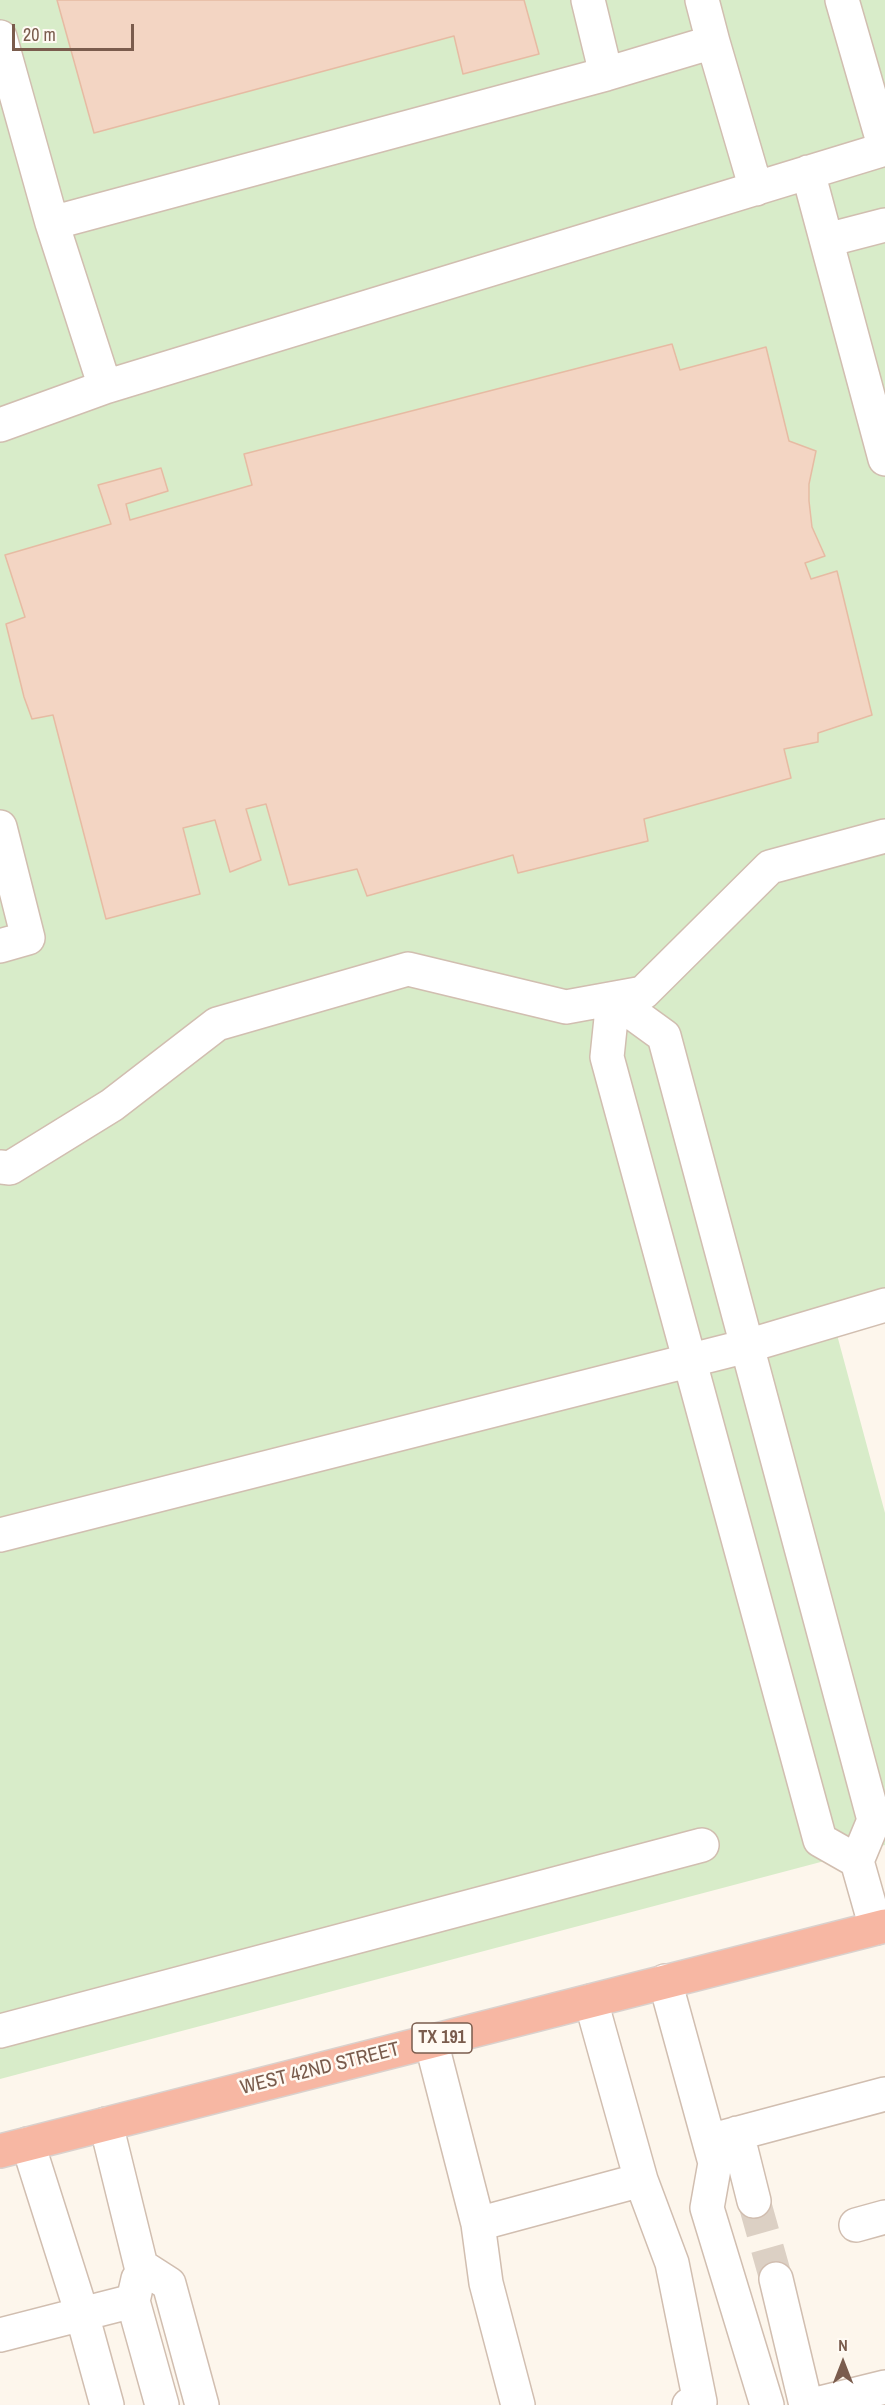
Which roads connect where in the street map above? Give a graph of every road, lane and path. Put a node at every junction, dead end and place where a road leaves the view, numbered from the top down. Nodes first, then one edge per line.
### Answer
1 (588, 0) edge
2 (702, 0) edge
3 (842, 0) edge
4 (0, 37) edge
5 (713, 42) junction
6 (606, 74) junction
7 (885, 149) edge
8 (808, 172) junction
9 (756, 189) junction
10 (52, 223) junction
11 (885, 225) edge
12 (827, 240) junction
13 (105, 387) junction
14 (0, 425) edge
15 (885, 459) edge
16 (0, 827) edge
17 (885, 836) edge
18 (0, 946) edge
19 (613, 999) junction
20 (0, 1167) edge
21 (885, 1305) edge
22 (747, 1346) junction
23 (689, 1359) junction
24 (0, 1535) edge
25 (702, 1845) dead end
26 (857, 1861) junction
27 (880, 1927) edge
28 (665, 1981) junction
29 (591, 2001) junction
30 (0, 2031) edge
31 (431, 2041) junction
32 (885, 2094) edge
33 (106, 2124) junction
34 (723, 2137) junction
35 (14, 2148) edge
36 (641, 2180) junction
37 (754, 2200) tunnel mouth
38 (478, 2224) junction
39 (141, 2266) junction
40 (776, 2278) tunnel mouth
41 (133, 2301) junction
42 (82, 2314) junction
43 (0, 2335) edge
44 (885, 2387) edge
45 (107, 2405) edge
46 (162, 2405) edge
47 (202, 2405) edge
48 (518, 2405) edge
49 (690, 2405) edge
50 (767, 2405) edge
51 (806, 2405) edge
52 (812, 2405) edge

1 - 6 lane
2 - 5 lane
3 - 7 lane
4 - 10 lane
5 - 6 lane
5 - 9 lane
6 - 10 lane
7 - 8 lane
8 - 9 lane
8 - 12 lane
9 - 13 lane
10 - 13 lane
11 - 12 lane
12 - 15 lane
13 - 14 lane
16 - 18 lane
17 - 19 lane
19 - 20 lane
19 - 22 lane
19 - 23 lane
21 - 22 lane
22 - 23 lane
22 - 26 lane
23 - 24 lane
23 - 26 lane
25 - 30 lane
26 - 27 lane
27 - 28 highway, WEST 42ND STREET / TX 191
28 - 29 highway, WEST 42ND STREET / TX 191
28 - 34 lane
29 - 31 highway, WEST 42ND STREET / TX 191
29 - 36 lane
31 - 33 highway, WEST 42ND STREET / TX 191
31 - 38 lane
32 - 34 lane
33 - 35 highway, WEST 42ND STREET / TX 191
33 - 39 lane
34 - 37 lane
34 - 50 lane
35 - 42 lane
36 - 38 lane
36 - 49 lane
38 - 48 lane
39 - 41 lane
39 - 47 lane
40 - 51 lane
41 - 42 lane
41 - 46 lane
42 - 43 lane
42 - 45 lane
44 - 52 lane

